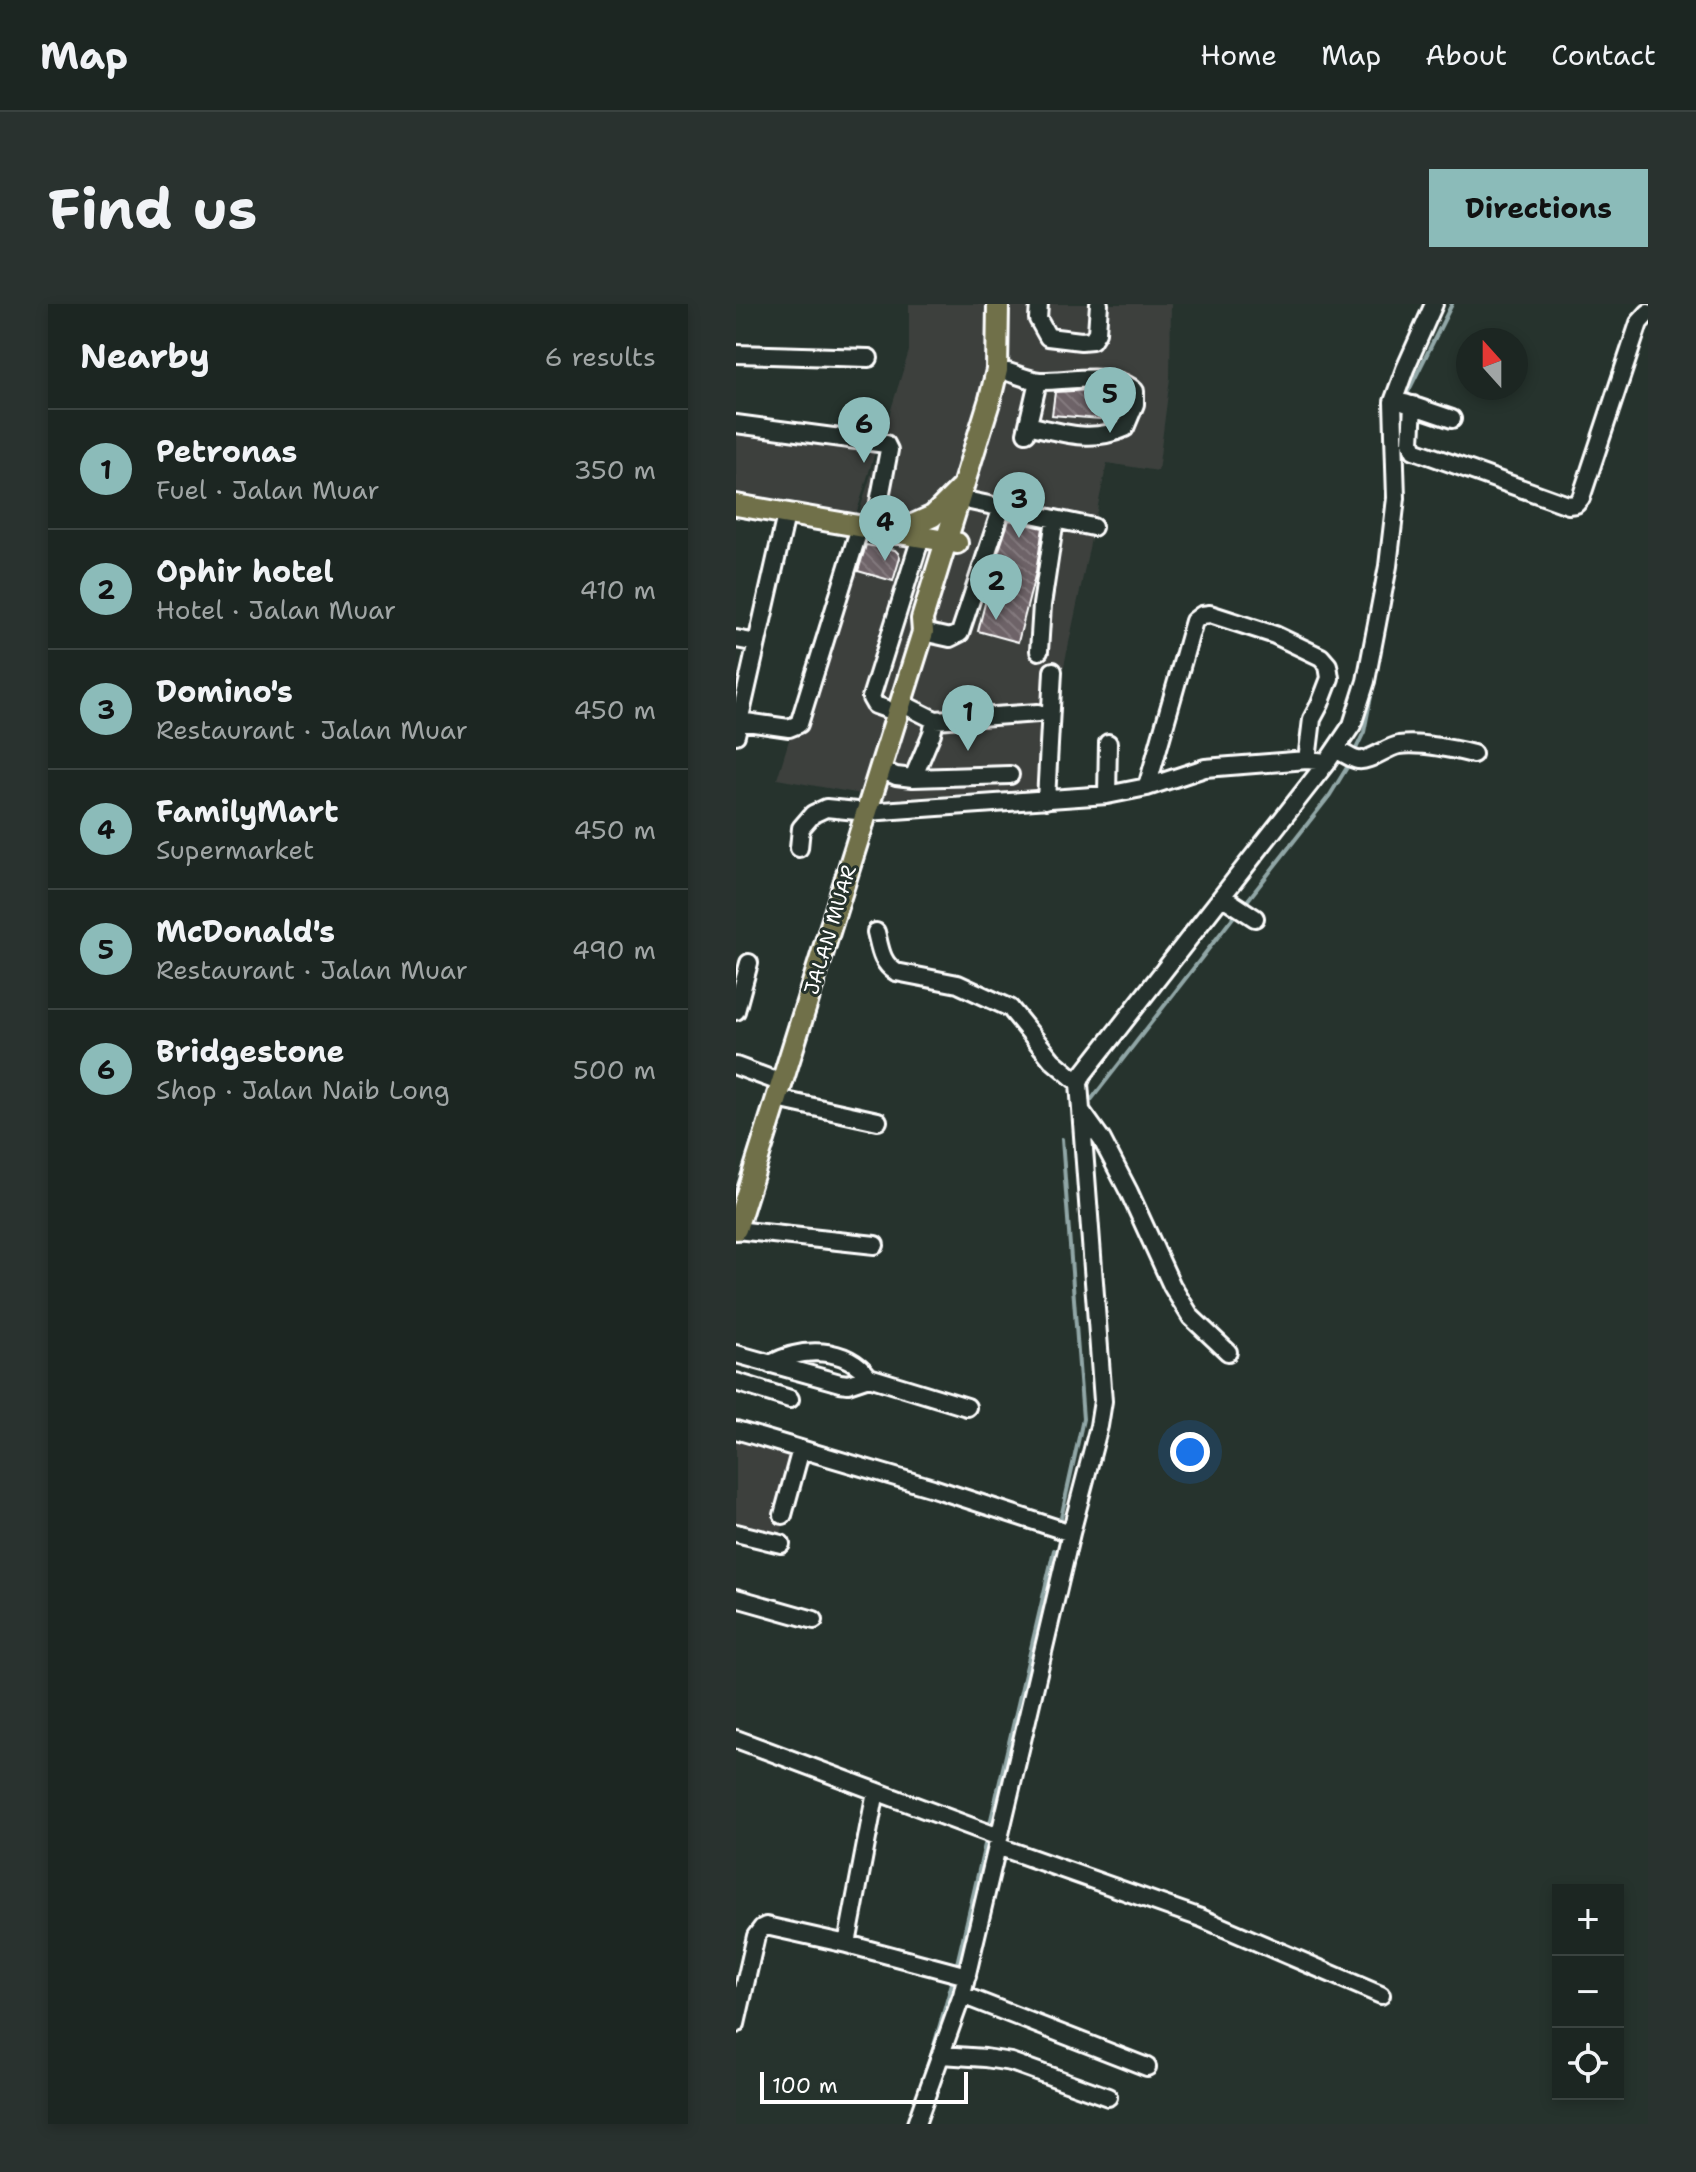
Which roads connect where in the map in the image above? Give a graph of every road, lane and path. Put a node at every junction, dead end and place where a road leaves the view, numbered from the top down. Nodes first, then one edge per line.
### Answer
1 (998, 304) edge
2 (1009, 304) edge
3 (1039, 304) edge
4 (1099, 304) edge
5 (1434, 304) edge
6 (1638, 304) edge
7 (1648, 311) edge
8 (736, 354) edge
9 (869, 358) dead end
10 (1008, 372) junction
11 (1038, 381) junction
12 (1403, 403) junction
13 (1452, 419) dead end
14 (736, 424) edge
15 (966, 494) junction
16 (736, 505) edge
17 (1002, 507) junction
18 (786, 515) junction
19 (1055, 519) junction
20 (1093, 527) dead end
21 (876, 530) junction
22 (921, 537) junction
23 (951, 542) junction
24 (923, 632) junction
25 (736, 639) edge
26 (757, 643) junction
27 (1039, 651) dead end
28 (1053, 671) dead end
29 (899, 708) junction
30 (1038, 713) dead end
31 (935, 720) junction
32 (738, 728) edge
33 (1108, 743) dead end
34 (1334, 754) junction
35 (1473, 754) dead end
36 (1307, 760) junction
37 (880, 769) junction
38 (1010, 775) dead end
39 (913, 778) junction
40 (1147, 787) junction
41 (1107, 795) junction
42 (1046, 800) junction
43 (867, 812) junction
44 (799, 848) dead end
45 (1223, 898) junction
46 (1248, 914) dead end
47 (876, 932) dead end
48 (749, 963) dead end
49 (736, 1011) edge
50 (736, 1066) edge
51 (1079, 1083) junction
52 (779, 1091) junction
53 (1081, 1111) junction
54 (878, 1121) dead end
55 (740, 1204) edge
56 (736, 1230) edge
57 (875, 1245) dead end
58 (1228, 1352) dead end
59 (736, 1354) edge
60 (770, 1364) junction
61 (869, 1377) junction
62 (736, 1382) edge
63 (790, 1399) dead end
64 (967, 1407) dead end
65 (736, 1430) edge
66 (801, 1449) junction
67 (783, 1515) dead end
68 (736, 1533) edge
69 (1071, 1533) junction
70 (781, 1544) dead end
71 (736, 1598) edge
72 (814, 1620) dead end
73 (736, 1739) edge
74 (876, 1791) junction
75 (991, 1837) junction
76 (847, 1944) junction
77 (957, 1973) junction
78 (962, 1995) junction
79 (1381, 1995) dead end
80 (736, 2024) edge
81 (942, 2055) junction
82 (1147, 2067) dead end
83 (1108, 2097) dead end
84 (916, 2124) edge

1 - 15 main road, JALAN MUAR
2 - 10 main road, JALAN MUAR
3 - 4 street
5 - 12 street
6 - 7 street
7 - 12 street
8 - 9 street
10 - 11 street
10 - 15 main road, JALAN MUAR
11 - 11 street
12 - 13 street
12 - 34 street
14 - 21 street
15 - 17 street
15 - 21 main road
15 - 23 main road, JALAN MUAR
16 - 18 main road
17 - 19 street
17 - 24 street
18 - 21 main road
18 - 26 street
19 - 20 street
19 - 27 street
21 - 22 main road
21 - 32 street
22 - 23 main road
22 - 29 street
23 - 24 main road, JALAN MUAR
24 - 29 main road, JALAN MUAR
25 - 26 street
26 - 32 street
28 - 42 street
29 - 31 street
29 - 37 main road, JALAN MUAR
30 - 31 street
31 - 39 street
33 - 41 street
34 - 35 street
34 - 36 street
34 - 45 street
36 - 40 street
36 - 40 street
37 - 39 street
37 - 43 main road, JALAN MUAR
38 - 39 street
40 - 41 street
41 - 42 street
42 - 43 street
43 - 44 street
43 - 52 main road, JALAN MUAR
45 - 46 street
45 - 51 street
47 - 51 street
48 - 49 street
50 - 52 street
51 - 53 street
52 - 54 street
52 - 55 main road, JALAN MUAR
53 - 58 street
53 - 69 street
55 - 56 main road, JALAN MUAR
56 - 57 street
59 - 60 street
60 - 61 street
60 - 61 street
61 - 64 street
62 - 63 street
65 - 66 street
66 - 67 street
66 - 69 street
68 - 70 street
69 - 75 street
71 - 72 street
73 - 74 street
74 - 75 street
74 - 76 street
75 - 77 street
75 - 79 street
76 - 77 street
76 - 80 street
77 - 78 street
78 - 81 street
78 - 82 street
81 - 83 street
81 - 84 street

